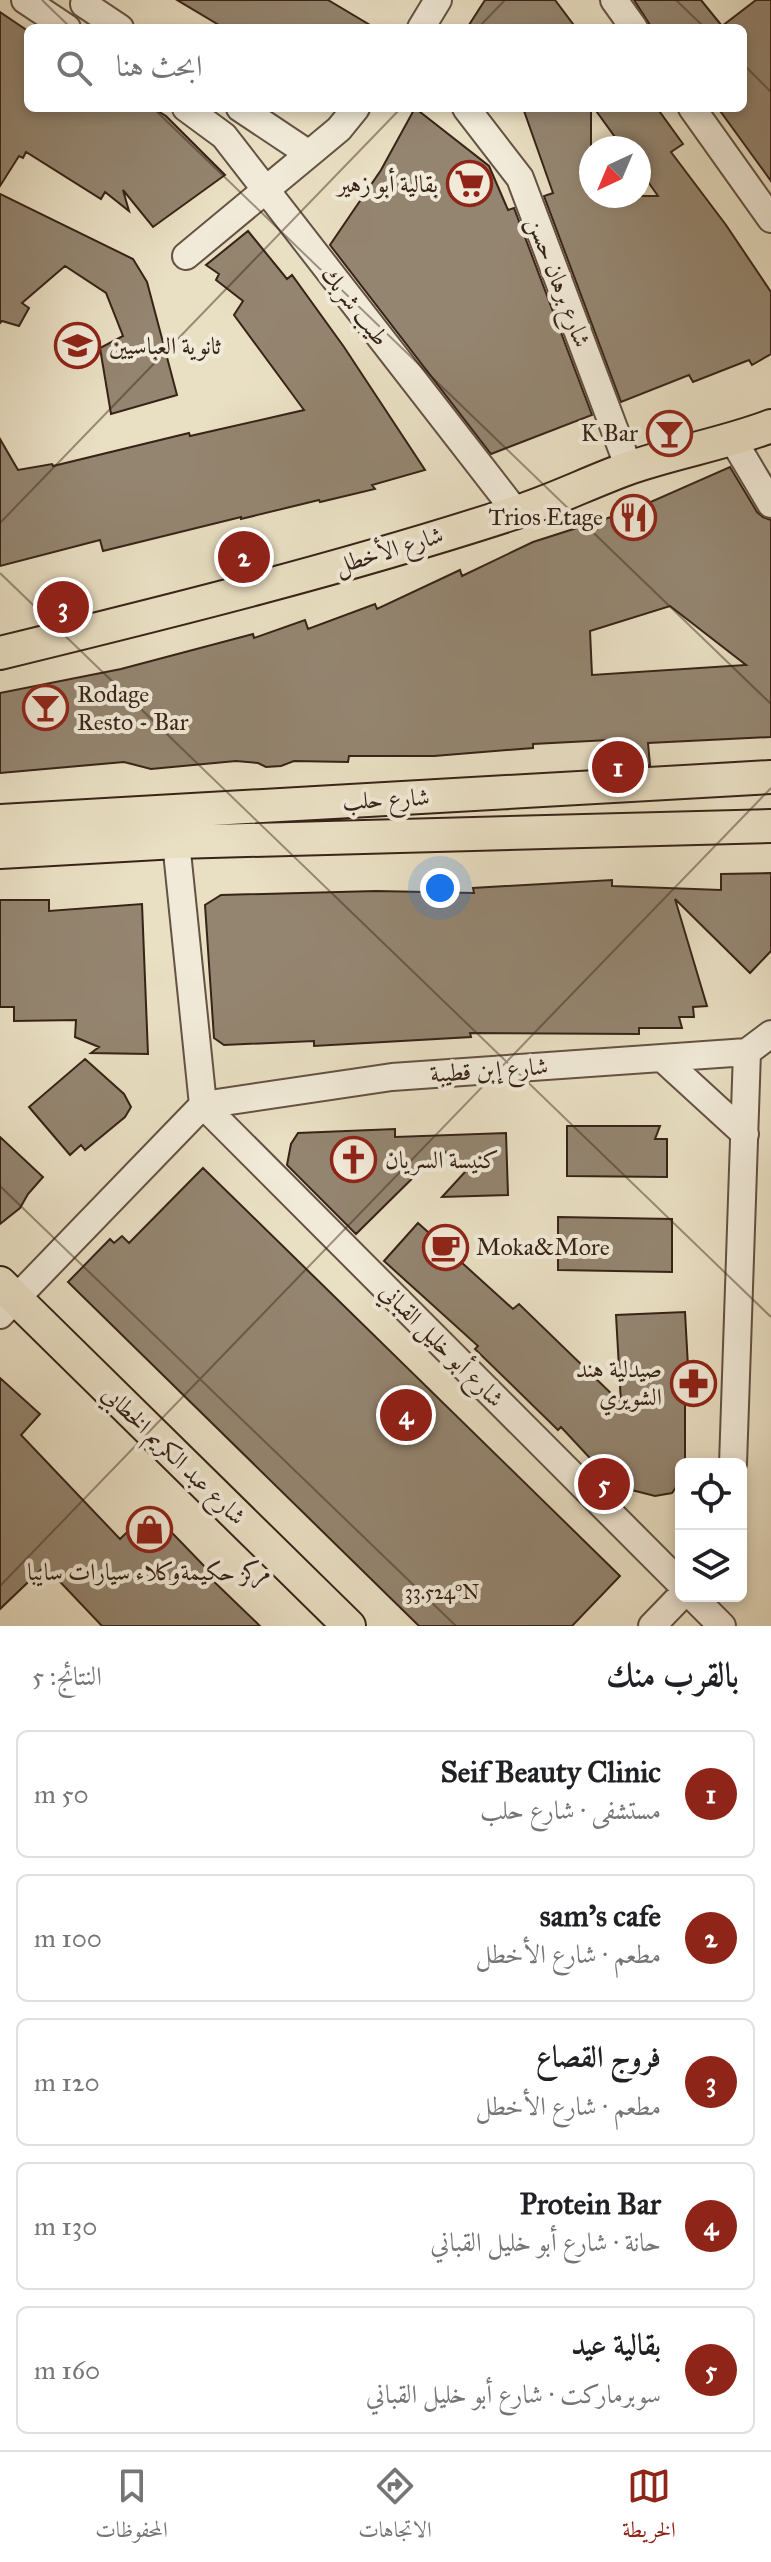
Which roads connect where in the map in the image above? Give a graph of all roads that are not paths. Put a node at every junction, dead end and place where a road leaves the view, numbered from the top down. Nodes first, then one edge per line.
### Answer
1 (25, 0) edge
2 (438, 0) edge
3 (614, 0) edge
4 (84, 4) dead end
5 (61, 24) edge
6 (114, 24) edge
7 (423, 24) edge
8 (631, 24) edge
9 (191, 112) edge
10 (246, 112) edge
11 (353, 112) edge
12 (469, 112) edge
13 (695, 112) edge
14 (309, 154) junction
15 (265, 190) junction
16 (771, 219) edge
17 (186, 256) dead end
18 (771, 426) edge
19 (733, 440) junction
20 (629, 468) junction
21 (771, 504) edge
22 (516, 512) junction
23 (0, 653) edge
24 (771, 777) edge
25 (0, 821) edge
26 (771, 826) edge
27 (176, 842) junction
28 (0, 852) edge
29 (771, 1034) edge
30 (747, 1052) junction
31 (662, 1058) junction
32 (203, 1105) junction
33 (745, 1134) junction
34 (5, 1300) edge
35 (733, 1458) edge
36 (675, 1578) edge
37 (675, 1602) edge
38 (698, 1602) edge
39 (349, 1626) edge
40 (652, 1626) edge
41 (722, 1626) edge

1 - 5 street
2 - 7 street
3 - 8 street
4 - 6 street
9 - 15 street, طيب شربك
10 - 14 street
11 - 14 street
12 - 20 street, شارع برهان حسن
13 - 16 street
14 - 15 street
15 - 17 street
15 - 22 street, طيب شربك
18 - 19 main road, شارع الأخطل
19 - 20 main road, شارع الأخطل
19 - 21 street
20 - 22 main road, شارع الأخطل
22 - 23 main road, شارع الأخطل
24 - 25 main road, شارع حلب
26 - 27 main road, شارع حلب
27 - 28 main road, شارع حلب
27 - 32 street
29 - 30 street
30 - 31 street, شارع إبن قطيبة
30 - 33 street
31 - 32 street, شارع إبن قطيبة
31 - 33 street
32 - 34 street
32 - 36 street, شارع أبو خليل القباني
33 - 35 street
34 - 39 main road, شارع عبد الكريم الخطابي
37 - 40 street
38 - 41 street

